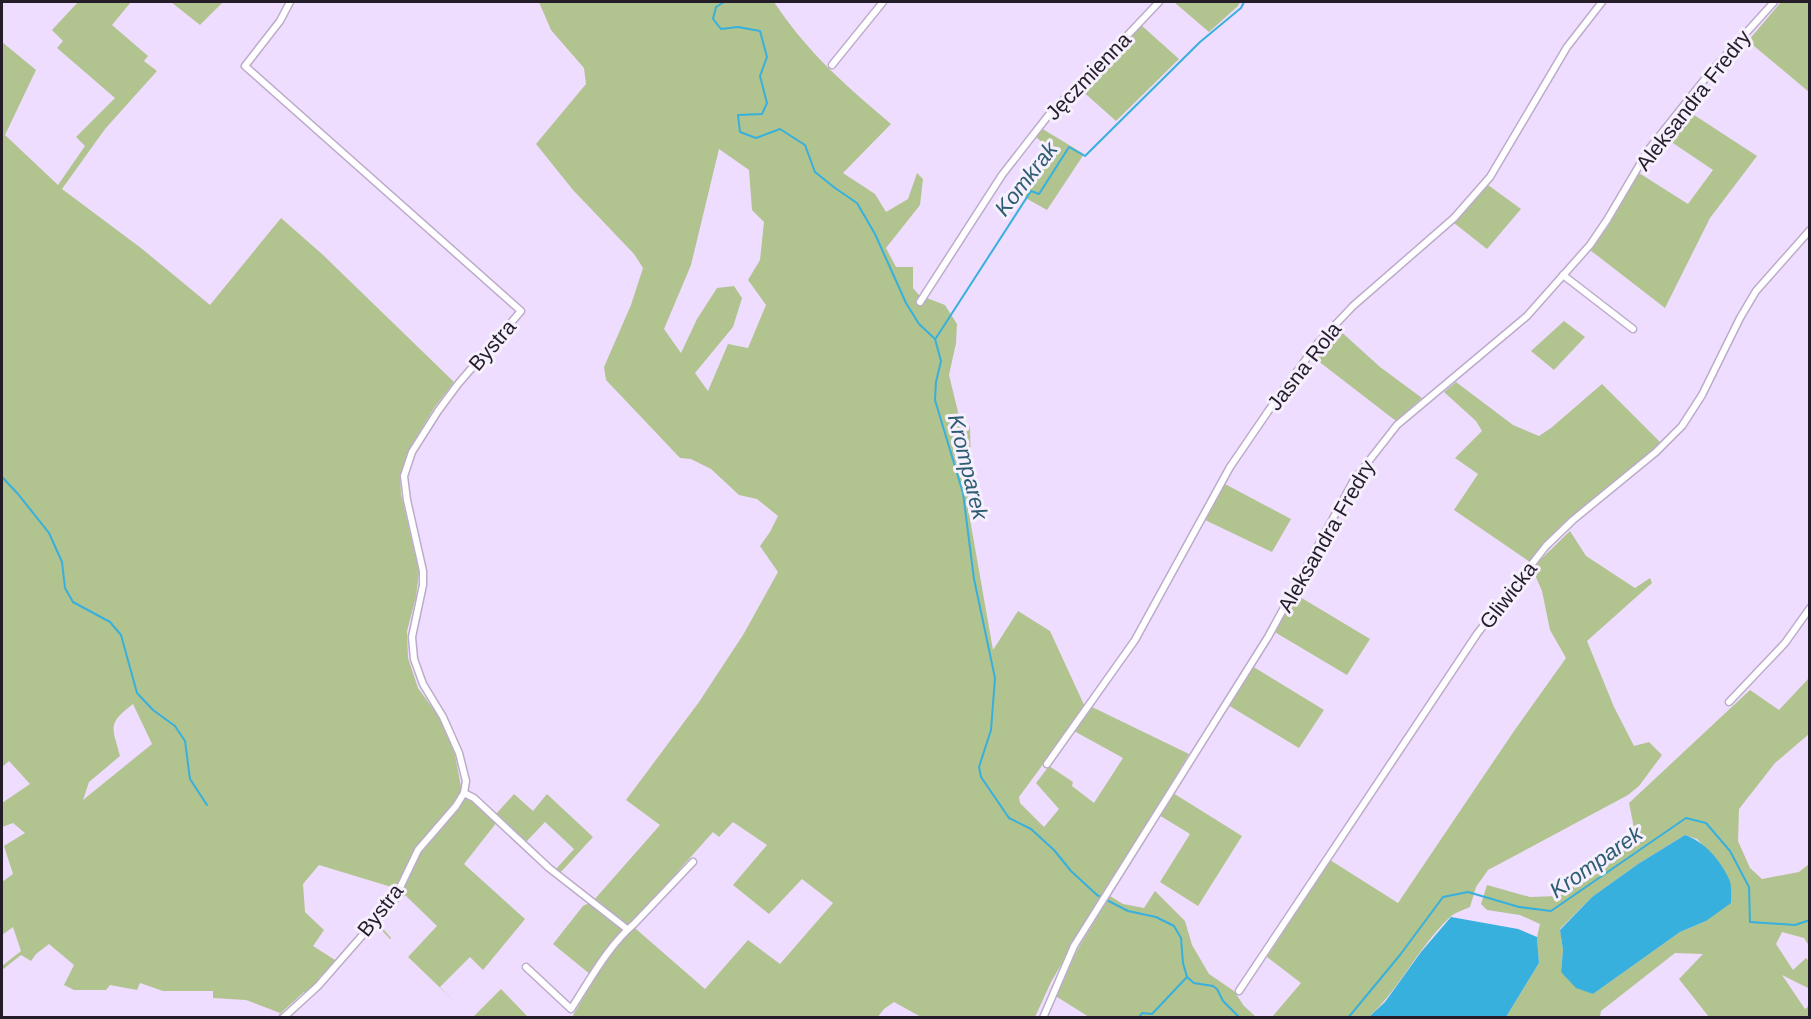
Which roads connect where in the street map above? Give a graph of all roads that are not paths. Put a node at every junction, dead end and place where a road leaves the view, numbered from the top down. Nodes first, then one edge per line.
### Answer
1 (290, 2) edge
2 (883, 2) edge
3 (1159, 2) edge
4 (1602, 2) edge
5 (1774, 2) edge
6 (832, 65) dead end
7 (1809, 230) edge
8 (1563, 275) junction
9 (920, 302) dead end
10 (1633, 329) dead end
11 (1809, 608) edge
12 (1729, 702) dead end
13 (1047, 764) dead end
14 (464, 793) junction
15 (693, 862) dead end
16 (627, 929) junction
17 (526, 967) dead end
18 (1239, 991) dead end
19 (283, 1017) edge
20 (1042, 1017) edge

1 - 14 street, Bystra
2 - 6 street
3 - 9 street, Jęczmienna
4 - 13 street, Jasna Rola
5 - 8 street, Aleksandra Fredry
7 - 18 street, Gliwicka
8 - 10 street
8 - 20 street, Aleksandra Fredry
11 - 12 street
14 - 16 street
14 - 19 street, Bystra
15 - 16 street
16 - 17 street

